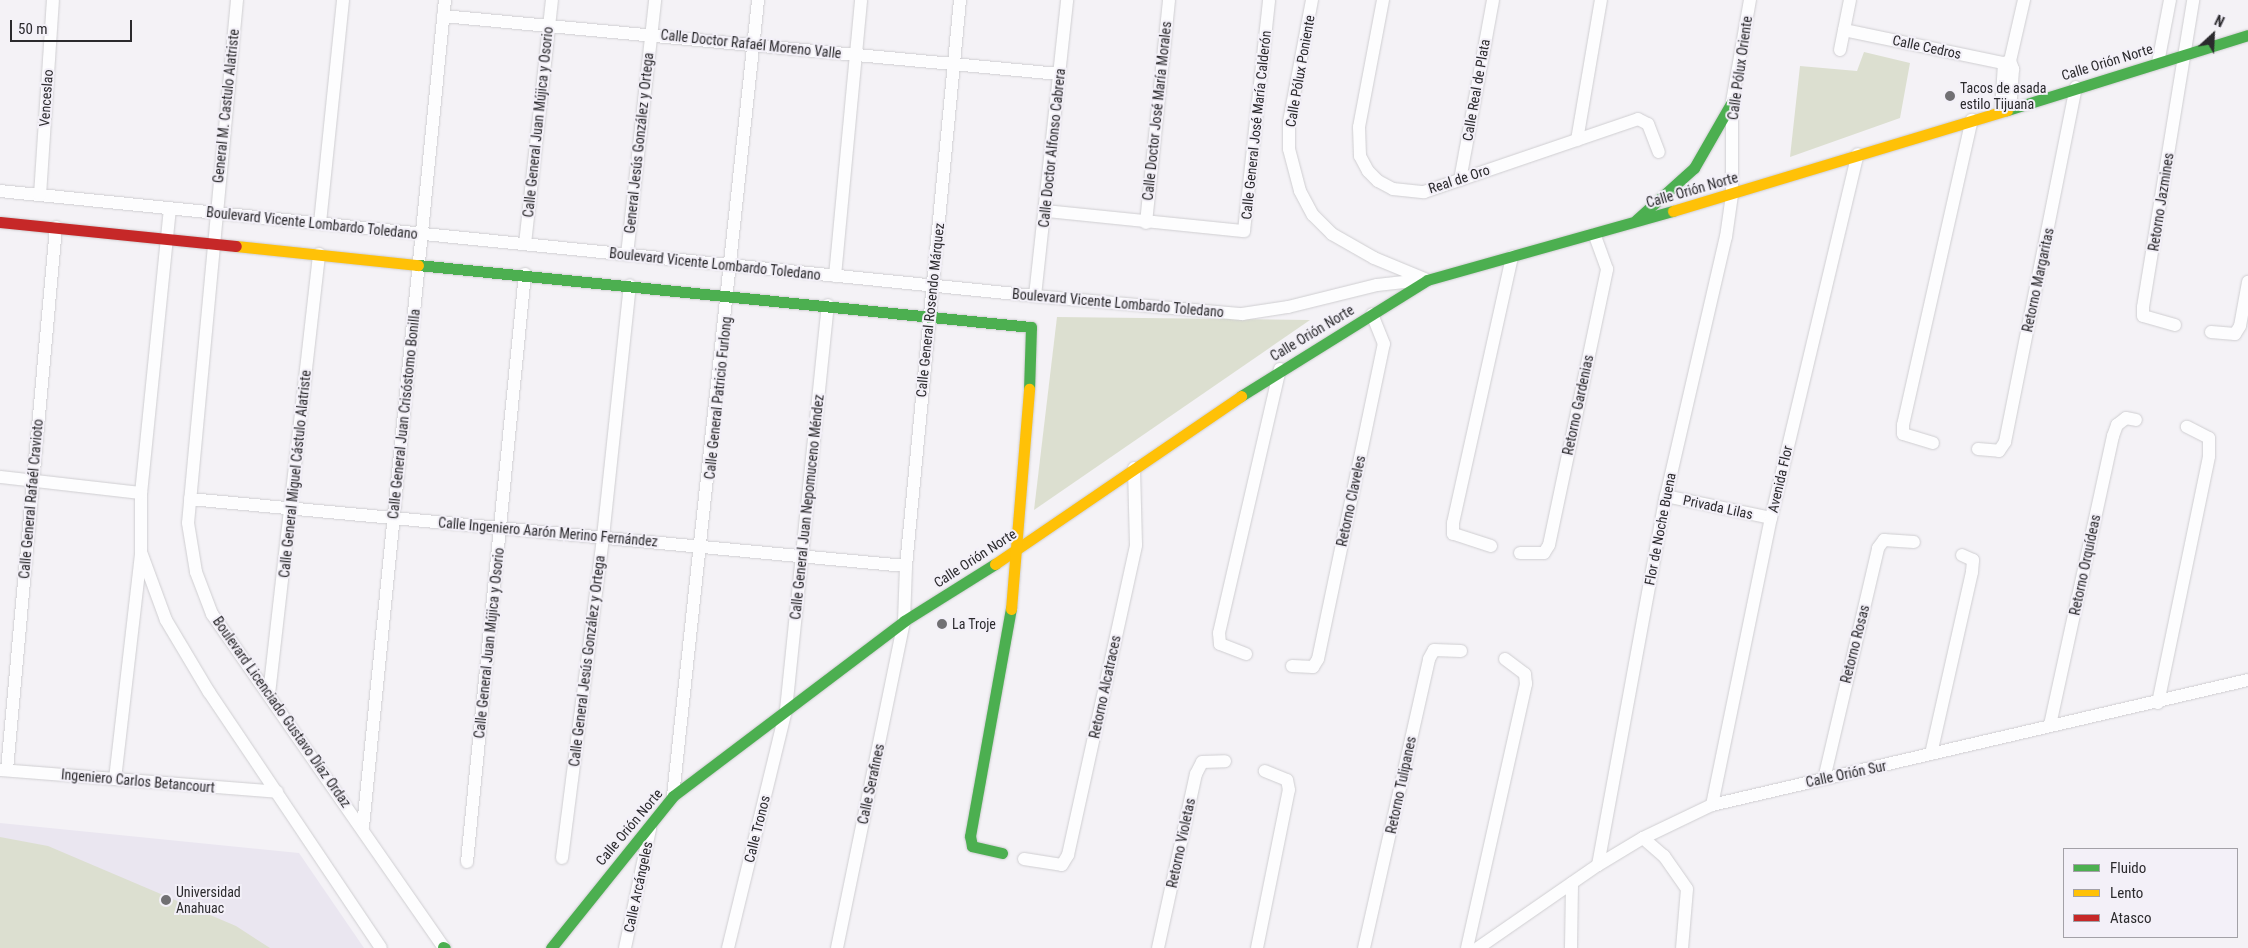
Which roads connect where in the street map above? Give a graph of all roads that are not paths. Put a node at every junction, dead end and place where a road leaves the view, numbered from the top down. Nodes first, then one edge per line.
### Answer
1 (53, 0) edge
2 (237, 0) edge
3 (343, 0) edge
4 (445, 0) edge
5 (552, 0) edge
6 (654, 0) edge
7 (758, 0) edge
8 (861, 0) edge
9 (960, 0) edge
10 (1067, 0) edge
11 (1169, 0) edge
12 (1269, 0) edge
13 (1312, 0) edge
14 (1383, 0) edge
15 (1493, 0) edge
16 (1601, 0) edge
17 (1750, 0) edge
18 (1850, 0) edge
19 (2024, 0) edge
20 (2170, 0) edge
21 (2193, 0) edge
22 (444, 16) junction
23 (549, 25) junction
24 (1844, 30) junction
25 (651, 35) junction
26 (2248, 35) edge
27 (754, 45) junction
28 (1840, 50) dead end
29 (856, 55) junction
30 (2182, 55) junction
31 (2007, 62) junction
32 (2158, 62) junction
33 (954, 64) junction
34 (1059, 74) junction
35 (2076, 87) junction
36 (1732, 102) junction
37 (2005, 109) junction
38 (1972, 120) junction
39 (1577, 140) junction
40 (1659, 152) dead end
41 (1858, 154) junction
42 (1460, 180) junction
43 (0, 191) edge
44 (40, 195) junction
45 (1732, 195) junction
46 (170, 208) junction
47 (1046, 211) junction
48 (215, 213) junction
49 (0, 222) edge
50 (1146, 222) junction
51 (320, 223) junction
52 (1632, 223) junction
53 (56, 227) junction
54 (422, 234) junction
55 (1594, 234) junction
56 (168, 238) junction
57 (213, 243) junction
58 (524, 244) junction
59 (319, 254) junction
60 (627, 255) junction
61 (1512, 256) junction
62 (419, 264) junction
63 (732, 265) junction
64 (526, 274) junction
65 (836, 276) junction
66 (1427, 280) junction
67 (2248, 282) edge
68 (630, 285) junction
69 (932, 286) junction
70 (729, 295) junction
71 (1035, 296) junction
72 (828, 305) junction
73 (1372, 314) junction
74 (930, 315) junction
75 (2175, 325) dead end
76 (2211, 332) dead end
77 (1280, 369) junction
78 (2136, 420) dead end
79 (2187, 428) dead end
80 (1934, 443) dead end
81 (1978, 449) dead end
82 (1134, 468) junction
83 (0, 477) edge
84 (33, 481) junction
85 (140, 493) junction
86 (1666, 496) junction
87 (190, 499) junction
88 (293, 508) junction
89 (394, 518) junction
90 (1771, 518) junction
91 (500, 528) junction
92 (603, 537) junction
93 (1914, 542) dead end
94 (701, 546) junction
95 (1491, 546) dead end
96 (1014, 551) junction
97 (142, 552) junction
98 (1520, 553) dead end
99 (1962, 555) dead end
100 (802, 556) junction
101 (906, 566) junction
102 (904, 621) junction
103 (1461, 651) dead end
104 (1246, 654) dead end
105 (1505, 659) dead end
106 (1292, 666) dead end
107 (2248, 680) edge
108 (269, 694) junction
109 (2158, 703) junction
110 (786, 710) junction
111 (2050, 725) junction
112 (1931, 754) junction
113 (1225, 762) dead end
114 (3, 770) edge
115 (1265, 771) dead end
116 (115, 779) junction
117 (1824, 779) junction
118 (277, 792) junction
119 (673, 796) junction
120 (1712, 805) junction
121 (650, 826) junction
122 (363, 827) junction
123 (1643, 838) junction
124 (1002, 853) dead end
125 (562, 858) dead end
126 (1024, 858) dead end
127 (467, 862) dead end
128 (1598, 865) junction
129 (1572, 882) junction
130 (381, 948) edge
131 (444, 948) edge
132 (552, 948) edge
133 (625, 948) edge
134 (728, 948) edge
135 (837, 948) edge
136 (1158, 948) edge
137 (1257, 948) edge
138 (1364, 948) edge
139 (1467, 948) edge
140 (1478, 948) edge
141 (1570, 948) edge
142 (1682, 948) edge

1 - 44 street, Venceslao
2 - 48 street, General M. Castulo Alatriste
3 - 51 street
4 - 22 street, Calle General Juan Crisóstomo Bonilla
5 - 23 street, Calle General Juan Mújica y Osorio
6 - 25 street, General Jesús González y Ortega
7 - 27 street, Calle General Patricio Furlong
8 - 29 street
9 - 33 street, Calle General Rosendo Márquez
10 - 34 street, Calle Doctor Alfonso Cabrera
11 - 50 street, Calle Doctor José María Morales
12 - 50 street, Calle General José María Calderón
13 - 66 street, Calle Pólux Poniente
14 - 42 street, Real de Oro
15 - 42 street, Calle Real de Plata
16 - 39 street
17 - 36 street, Calle Pólux Oriente
18 - 24 street
19 - 31 street
20 - 32 street
21 - 30 street
22 - 23 street, Calle Doctor Rafaél Moreno Valle
22 - 54 street, Calle General Juan Crisóstomo Bonilla
23 - 25 street, Calle Doctor Rafaél Moreno Valle
23 - 58 street, Calle General Juan Mújica y Osorio
24 - 28 street
24 - 31 street, Calle Cedros
25 - 27 street, Calle Doctor Rafaél Moreno Valle
25 - 60 street, General Jesús González y Ortega
26 - 30 street, Calle Orión Norte
27 - 29 street, Calle Doctor Rafaél Moreno Valle
27 - 63 street, Calle General Patricio Furlong
29 - 33 street, Calle Doctor Rafaél Moreno Valle
29 - 65 street
30 - 32 street, Calle Orión Norte
30 - 75 street, Retorno Jazmines
31 - 37 street
32 - 35 street, Calle Orión Norte
33 - 34 street, Calle Doctor Rafaél Moreno Valle
33 - 69 street, Calle General Rosendo Márquez
34 - 47 street, Calle Doctor Alfonso Cabrera
35 - 37 street, Calle Orión Norte
35 - 81 street, Retorno Margaritas
36 - 45 street, Calle Pólux Oriente
36 - 52 street
37 - 38 street, Calle Orión Norte
38 - 41 street, Calle Orión Norte
38 - 80 street
39 - 40 street, Real de Oro
39 - 42 street, Real de Oro
41 - 45 street, Calle Orión Norte
41 - 90 street, Avenida Flor
43 - 44 street, Boulevard Vicente Lombardo Toledano
44 - 46 street, Boulevard Vicente Lombardo Toledano
45 - 52 street, Calle Orión Norte
45 - 86 street, Flor de Noche Buena
46 - 48 street, Boulevard Vicente Lombardo Toledano
46 - 56 street
47 - 50 street, Calle General José María Calderón
47 - 71 street, Calle Doctor Alfonso Cabrera
48 - 51 street, Boulevard Vicente Lombardo Toledano
48 - 57 street, Boulevard Licenciado Gustavo Díaz Ordaz
49 - 53 street, Boulevard Vicente Lombardo Toledano
51 - 54 street, Boulevard Vicente Lombardo Toledano
52 - 55 street, Calle Orión Norte
53 - 56 street, Boulevard Vicente Lombardo Toledano
53 - 84 street, Calle General Rafaél Cravioto
54 - 58 street, Boulevard Vicente Lombardo Toledano
54 - 62 street, Calle General Juan Crisóstomo Bonilla
55 - 61 street, Calle Orión Norte
55 - 98 street, Retorno Gardenias
56 - 57 street, Boulevard Vicente Lombardo Toledano
56 - 85 street
57 - 59 street, Boulevard Vicente Lombardo Toledano
57 - 87 street, Boulevard Licenciado Gustavo Díaz Ordaz
58 - 60 street, Boulevard Vicente Lombardo Toledano
59 - 62 street, Boulevard Vicente Lombardo Toledano
59 - 88 street, Calle General Miguel Cástulo Alatriste
60 - 63 street, Boulevard Vicente Lombardo Toledano
61 - 66 street, Calle Orión Norte
61 - 95 street
62 - 64 street, Boulevard Vicente Lombardo Toledano
62 - 89 street, Calle General Juan Crisóstomo Bonilla
63 - 65 street, Boulevard Vicente Lombardo Toledano
63 - 70 street, Calle General Patricio Furlong
64 - 68 street, Boulevard Vicente Lombardo Toledano
64 - 91 street, Calle General Juan Mújica y Osorio
65 - 69 street, Boulevard Vicente Lombardo Toledano
66 - 71 street, Boulevard Vicente Lombardo Toledano
66 - 73 street, Calle Orión Norte
67 - 76 street
68 - 70 street, Boulevard Vicente Lombardo Toledano
68 - 92 street, Calle General Jesús González y Ortega
69 - 71 street, Boulevard Vicente Lombardo Toledano
69 - 74 street, Calle General Rosendo Márquez
70 - 72 street, Boulevard Vicente Lombardo Toledano
70 - 94 street, Calle General Patricio Furlong
72 - 74 street, Boulevard Vicente Lombardo Toledano
72 - 100 street, Calle General Juan Nepomuceno Méndez
73 - 77 street, Calle Orión Norte
73 - 106 street, Retorno Claveles
74 - 96 street, Boulevard Vicente Lombardo Toledano
74 - 101 street, Calle General Rosendo Márquez
77 - 82 street, Calle Orión Norte
77 - 104 street
78 - 111 street, Retorno Orquídeas
79 - 109 street
82 - 96 street, Calle Orión Norte
82 - 126 street, Retorno Alcatraces
83 - 84 street
84 - 85 street
84 - 114 street, Calle General Rafaél Cravioto
85 - 97 street
86 - 90 street, Privada Lilas
86 - 128 street, Flor de Noche Buena
87 - 88 street, Calle Ingeniero Aarón Merino Fernández
87 - 108 street, Boulevard Licenciado Gustavo Díaz Ordaz
88 - 89 street, Calle Ingeniero Aarón Merino Fernández
88 - 108 street, Calle General Miguel Cástulo Alatriste
89 - 91 street, Calle Ingeniero Aarón Merino Fernández
89 - 122 street, Calle General Juan Crisóstomo Bonilla
90 - 120 street, Avenida Flor
91 - 92 street, Calle Ingeniero Aarón Merino Fernández
91 - 127 street, Calle General Juan Mújica y Osorio
92 - 94 street, Calle Ingeniero Aarón Merino Fernández
92 - 125 street, Calle General Jesús González y Ortega
93 - 117 street, Retorno Rosas
94 - 100 street, Calle Ingeniero Aarón Merino Fernández
94 - 119 street, Calle General Patricio Furlong
96 - 102 street, Calle Orión Norte
96 - 124 street
97 - 116 street
97 - 118 street
99 - 112 street
100 - 101 street, Calle Ingeniero Aarón Merino Fernández
100 - 110 street, Calle General Juan Nepomuceno Méndez
101 - 102 street, Calle General Rosendo Márquez
102 - 110 street, Calle Orión Norte
102 - 135 street, Calle Serafines
103 - 138 street, Retorno Tulipanes
105 - 139 street
107 - 109 street, Calle Orión Sur
108 - 122 street, Boulevard Licenciado Gustavo Díaz Ordaz
109 - 111 street, Calle Orión Sur
110 - 119 street, Calle Orión Norte
110 - 134 street, Calle Tronos
111 - 112 street, Calle Orión Sur
112 - 117 street, Calle Orión Sur
113 - 136 street, Retorno Violetas
114 - 116 street, Ingeniero Carlos Betancourt
115 - 137 street
116 - 118 street, Ingeniero Carlos Betancourt
117 - 120 street, Calle Orión Sur
118 - 130 street
119 - 121 street, Calle Orión Norte
120 - 123 street, Calle Orión Sur
121 - 132 street, Calle Orión Norte
121 - 133 street, Calle Arcángeles
122 - 131 street, Boulevard Licenciado Gustavo Díaz Ordaz
123 - 128 street, Calle Orión Sur
123 - 142 street
128 - 129 street, Calle Orión Sur
129 - 140 street, Calle Orión Sur
129 - 141 street

